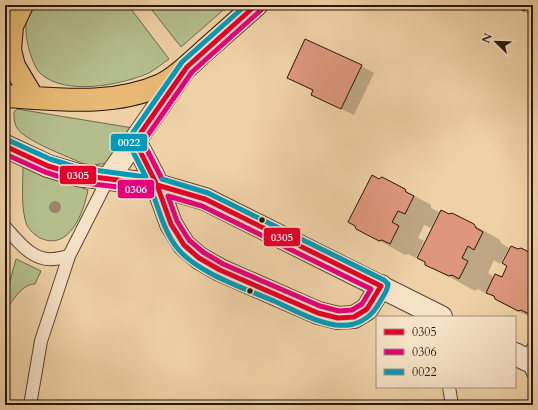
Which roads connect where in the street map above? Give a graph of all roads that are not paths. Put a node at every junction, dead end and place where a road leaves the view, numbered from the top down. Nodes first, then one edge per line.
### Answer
1 (9, 5) edge
2 (22, 5) edge
3 (256, 5) edge
4 (5, 12) edge
5 (187, 67) junction
6 (5, 96) edge
7 (33, 98) junction
8 (135, 141) junction
9 (5, 146) edge
10 (108, 179) junction
11 (156, 185) junction
12 (5, 227) edge
13 (69, 256) junction
14 (381, 286) junction
15 (439, 316) edge
16 (449, 388) edge
17 (30, 405) edge
18 (452, 405) edge

1 - 4 main road
2 - 7 main road
3 - 5 main road
5 - 7 main road
5 - 8 street
6 - 7 main road
8 - 10 street
8 - 11 street
9 - 10 street
10 - 11 street
10 - 13 lane
11 - 14 street
11 - 14 street
12 - 13 lane
13 - 17 lane
14 - 15 street
16 - 18 lane

